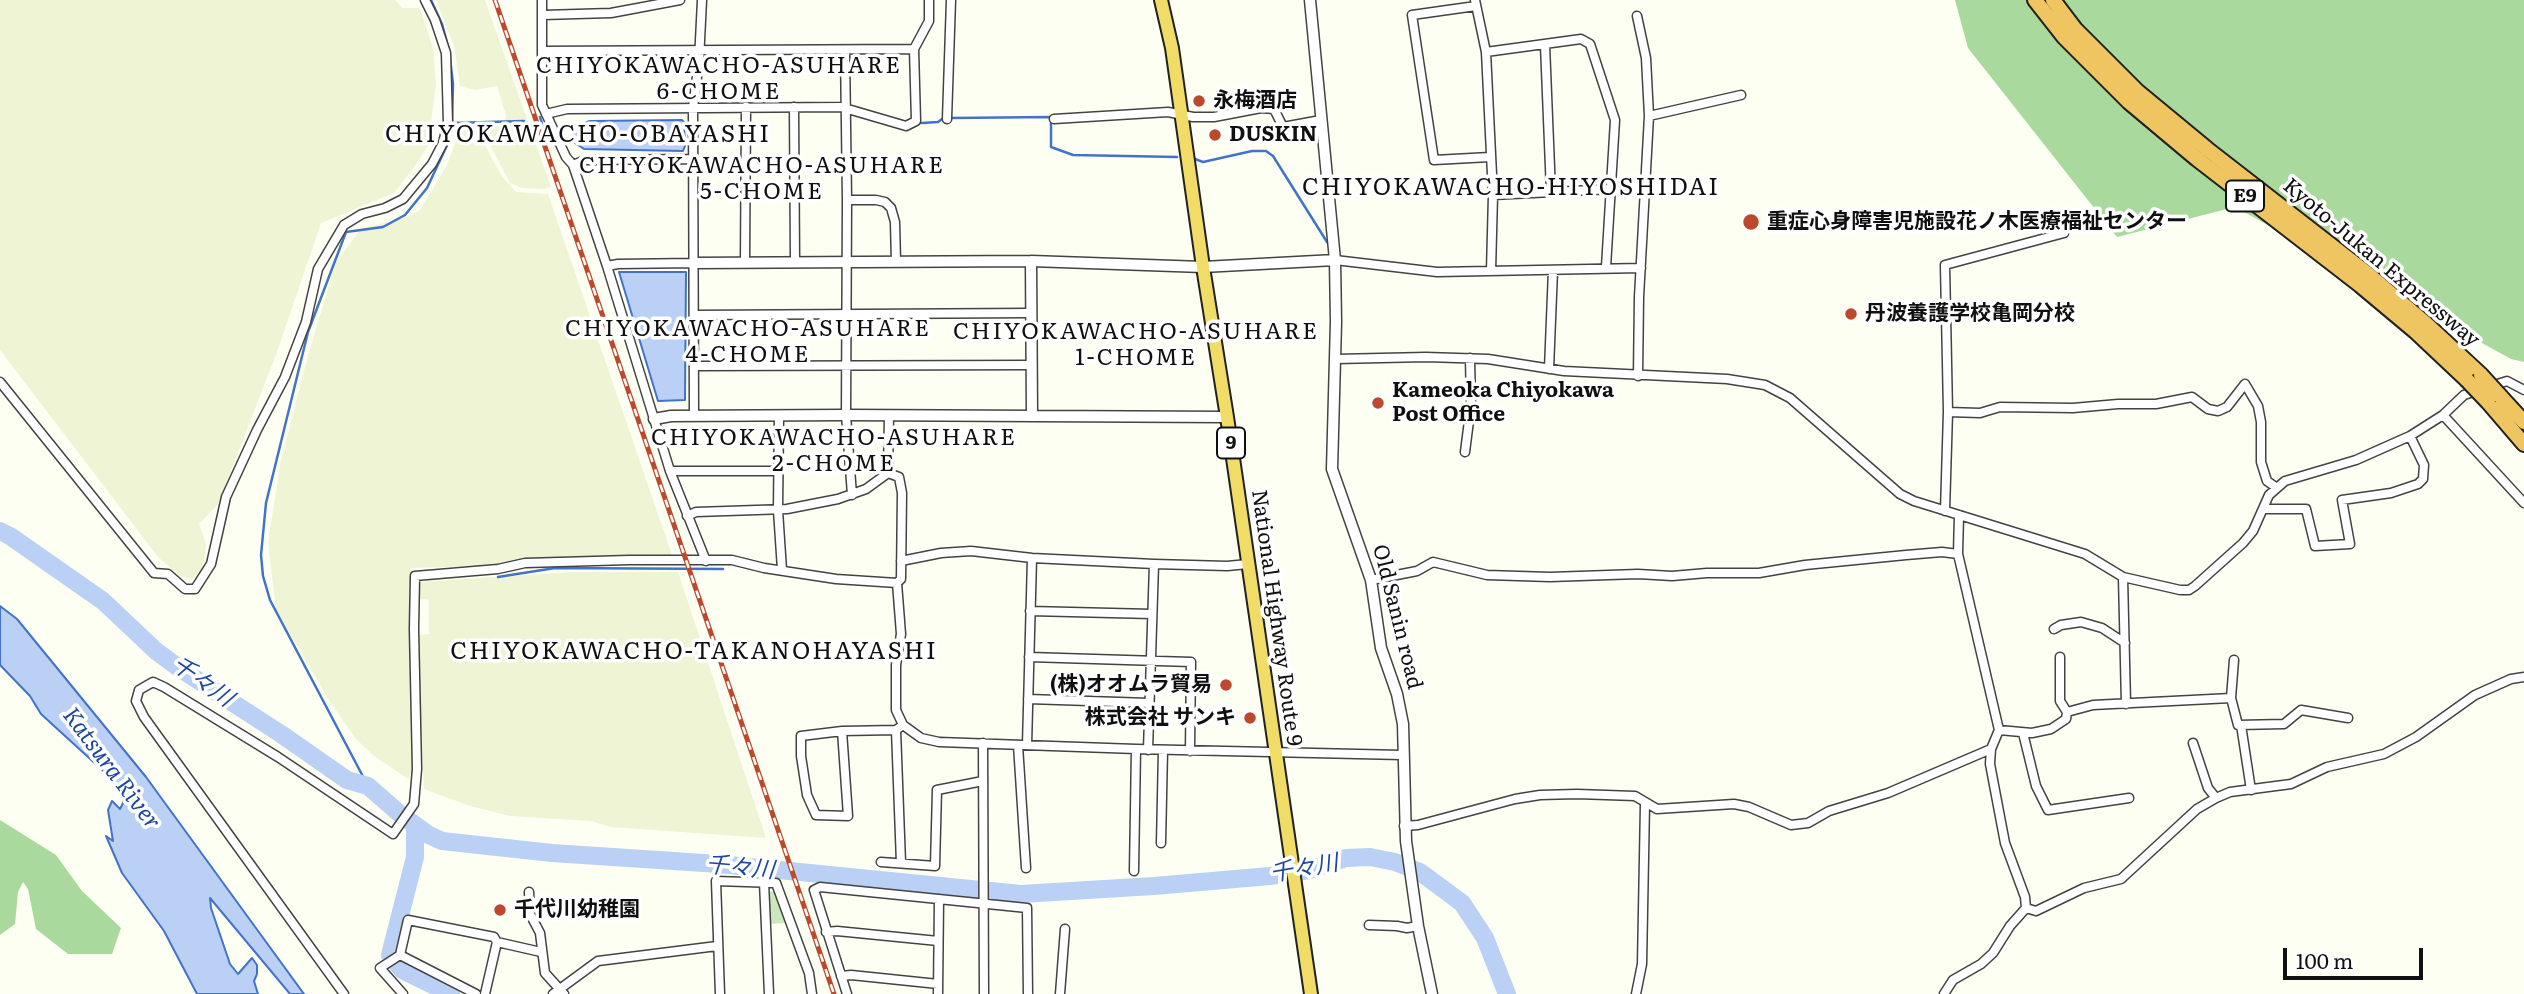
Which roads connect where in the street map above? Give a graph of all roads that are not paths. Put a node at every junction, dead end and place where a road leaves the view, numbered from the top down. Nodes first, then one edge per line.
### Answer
1 (425, 0) edge
2 (542, 0) edge
3 (680, 0) edge
4 (702, 0) edge
5 (929, 0) edge
6 (951, 0) edge
7 (1161, 0) edge
8 (1310, 0) edge
9 (2035, 0) edge
10 (2053, 0) edge
11 (1476, 3) edge
12 (543, 15) junction
13 (1637, 16) dead end
14 (1545, 44) junction
15 (914, 49) junction
16 (698, 50) junction
17 (845, 50) junction
18 (542, 51) junction
19 (1486, 52) junction
20 (1741, 95) dead end
21 (746, 107) junction
22 (794, 107) junction
23 (693, 108) junction
24 (845, 109) junction
25 (546, 114) junction
26 (1181, 114) junction
27 (1649, 116) junction
28 (947, 119) dead end
29 (1054, 119) dead end
30 (1321, 120) junction
31 (1490, 157) junction
32 (693, 159) junction
33 (573, 165) junction
34 (1612, 189) junction
35 (1551, 192) junction
36 (1493, 195) junction
37 (847, 200) junction
38 (2064, 233) dead end
39 (1335, 260) junction
40 (1031, 261) junction
41 (795, 262) junction
42 (846, 262) junction
43 (896, 262) junction
44 (694, 263) junction
45 (745, 263) junction
46 (607, 266) junction
47 (1203, 267) junction
48 (1606, 267) junction
49 (1641, 268) junction
50 (1553, 270) junction
51 (1491, 271) junction
52 (1031, 313) junction
53 (846, 314) junction
54 (695, 315) junction
55 (1470, 358) junction
56 (1336, 359) junction
57 (846, 364) junction
58 (1031, 365) junction
59 (695, 366) junction
60 (1549, 369) junction
61 (1638, 376) junction
62 (2474, 378) junction
63 (0, 382) edge
64 (2524, 390) edge
65 (2494, 399) junction
66 (1948, 412) junction
67 (779, 415) junction
68 (846, 415) junction
69 (889, 415) junction
70 (1032, 415) junction
71 (2443, 415) junction
72 (694, 416) junction
73 (1227, 417) junction
74 (654, 419) junction
75 (2524, 422) edge
76 (2410, 436) junction
77 (2524, 444) edge
78 (1465, 452) dead end
79 (670, 471) junction
80 (778, 471) junction
81 (888, 473) junction
82 (2277, 488) junction
83 (852, 495) junction
84 (2524, 503) edge
85 (2263, 509) junction
86 (778, 510) junction
87 (1945, 511) junction
88 (1959, 515) junction
89 (687, 516) junction
90 (1958, 554) junction
91 (1031, 558) junction
92 (706, 561) junction
93 (901, 561) junction
94 (1154, 564) junction
95 (1248, 564) junction
96 (782, 570) junction
97 (2123, 578) junction
98 (1371, 580) junction
99 (897, 583) junction
100 (1030, 611) junction
101 (1152, 614) junction
102 (2054, 629) dead end
103 (2125, 643) junction
104 (1029, 657) junction
105 (2060, 657) dead end
106 (1151, 660) junction
107 (2234, 660) dead end
108 (2524, 677) edge
109 (2231, 698) junction
110 (1028, 699) junction
111 (1149, 703) junction
112 (2126, 704) junction
113 (2067, 712) junction
114 (2348, 718) dead end
115 (2241, 725) junction
116 (900, 728) junction
117 (1999, 730) junction
118 (842, 731) junction
119 (2023, 733) junction
120 (2193, 743) dead end
121 (983, 744) junction
122 (1022, 745) junction
123 (1136, 749) junction
124 (1991, 749) junction
125 (1148, 750) junction
126 (1163, 750) junction
127 (1190, 751) junction
128 (1276, 752) junction
129 (1402, 755) junction
130 (983, 781) junction
131 (2251, 790) junction
132 (2129, 798) dead end
133 (2216, 798) junction
134 (1645, 804) junction
135 (1404, 826) junction
136 (1161, 843) dead end
137 (881, 862) dead end
138 (901, 863) junction
139 (1026, 867) dead end
140 (1135, 871) dead end
141 (764, 882) junction
142 (528, 892) dead end
143 (939, 899) junction
144 (985, 901) junction
145 (2026, 908) junction
146 (1369, 925) dead end
147 (1418, 926) junction
148 (1065, 929) dead end
149 (827, 932) junction
150 (938, 941) junction
151 (497, 942) junction
152 (717, 946) junction
153 (541, 952) junction
154 (400, 955) junction
155 (841, 976) junction
156 (938, 989) edge
157 (559, 992) edge
158 (344, 994) edge
159 (403, 994) edge
160 (476, 994) edge
161 (485, 994) edge
162 (720, 994) edge
163 (769, 994) edge
164 (812, 994) edge
165 (847, 994) edge
166 (984, 994) edge
167 (1028, 994) edge
168 (1059, 994) edge
169 (1311, 994) edge
170 (1432, 994) edge
171 (1636, 994) edge
172 (1944, 994) edge

1 - 63 street
2 - 12 street
3 - 12 street
4 - 16 street
5 - 15 street
6 - 28 street
7 - 26 highway, National Highway Route 9 / 9
8 - 30 street, Old Sanin road
9 - 62 highway, Kyoto-Jukan Expressway / E9
10 - 62 highway, Kyoto-Jukan Expressway / E9
11 - 19 street
11 - 31 street
12 - 18 street
13 - 27 street
14 - 19 street
14 - 34 street
14 - 35 street
15 - 17 street
15 - 24 street
16 - 17 street
16 - 18 street
16 - 23 street
17 - 24 street
18 - 25 street
19 - 31 street
20 - 27 street
21 - 22 street
21 - 23 street
21 - 45 street
22 - 24 street
22 - 41 street
23 - 25 street
23 - 32 street
24 - 37 street
25 - 33 street
26 - 29 street
26 - 30 street
26 - 47 highway, National Highway Route 9 / 9
27 - 49 street
30 - 39 street, Old Sanin road
31 - 36 street
32 - 33 street
32 - 44 street
33 - 46 street
34 - 35 street
34 - 48 street
35 - 36 street
36 - 51 street
37 - 42 street
37 - 43 street
38 - 66 street
39 - 47 street
39 - 51 street
39 - 56 street, Old Sanin road
40 - 43 street
40 - 47 street
40 - 52 street
41 - 42 street
41 - 45 street
42 - 43 street
42 - 53 street
44 - 45 street
44 - 46 street
44 - 54 street
46 - 74 street
47 - 73 highway, National Highway Route 9 / 9
48 - 49 street
48 - 50 street
49 - 61 street
50 - 51 street
50 - 60 street
52 - 53 street
52 - 58 street
53 - 54 street
53 - 57 street
54 - 59 street
55 - 56 street
55 - 60 street
55 - 78 street
56 - 98 street, Old Sanin road
57 - 58 street
57 - 59 street
57 - 68 street
58 - 70 street
59 - 72 street
60 - 61 street
61 - 87 street
62 - 65 highway, Kyoto-Jukan Expressway / E9, bridge
64 - 71 street
65 - 75 highway, Kyoto-Jukan Expressway / E9
65 - 77 highway, Kyoto-Jukan Expressway / E9
66 - 82 street
66 - 87 street
67 - 68 street
67 - 72 street
67 - 80 street
68 - 69 street
68 - 83 street
69 - 70 street
69 - 81 street
70 - 73 street
71 - 76 street
71 - 84 street
72 - 74 street
73 - 95 highway, National Highway Route 9 / 9
74 - 79 street
76 - 82 street
76 - 85 street
79 - 80 street
79 - 89 street
80 - 86 street
81 - 83 street
81 - 93 street
82 - 85 street
83 - 86 street
85 - 97 street
86 - 89 street
86 - 96 street
87 - 88 street
88 - 90 street
88 - 97 street
89 - 92 street
90 - 98 street
90 - 117 street
91 - 93 street
91 - 94 street
91 - 100 street
92 - 96 street
92 - 158 street
93 - 99 street
94 - 95 street
94 - 101 street
95 - 128 highway, National Highway Route 9 / 9
96 - 99 street
97 - 103 street
98 - 129 street, Old Sanin road
99 - 116 street
100 - 101 street
100 - 104 street
101 - 106 street
102 - 103 street
103 - 112 street
104 - 106 street
104 - 110 street
105 - 113 street
106 - 111 street
106 - 127 street
107 - 109 street
108 - 131 street
109 - 112 street
109 - 115 street
110 - 111 street
110 - 122 street
111 - 125 street
112 - 113 street
113 - 119 street
114 - 115 street
115 - 131 street
116 - 118 street
116 - 121 street
116 - 138 street
117 - 119 street
117 - 124 street
118 - 118 street
119 - 132 street
120 - 133 street
121 - 122 street
121 - 130 street
122 - 123 street
122 - 139 street
123 - 125 street
123 - 140 street
124 - 134 street
124 - 145 street
125 - 126 street
126 - 127 street
126 - 136 street
127 - 128 street
128 - 129 street
128 - 169 highway, National Highway Route 9 / 9
129 - 135 street, Old Sanin road
130 - 138 street
130 - 144 street
131 - 133 street
133 - 145 street
134 - 135 street
134 - 171 street
135 - 147 street, Old Sanin road
137 - 138 street
141 - 152 street
141 - 163 street
141 - 164 street
142 - 153 street
143 - 144 street
143 - 149 street
143 - 150 street
144 - 166 street
144 - 167 street
145 - 172 street
146 - 147 street
147 - 170 street, Old Sanin road
148 - 168 street
149 - 150 street
149 - 155 street
150 - 156 street
151 - 153 street
151 - 154 street
151 - 161 street
152 - 157 street
152 - 162 street
153 - 157 street
154 - 159 street
154 - 160 street
155 - 156 street
155 - 165 street

